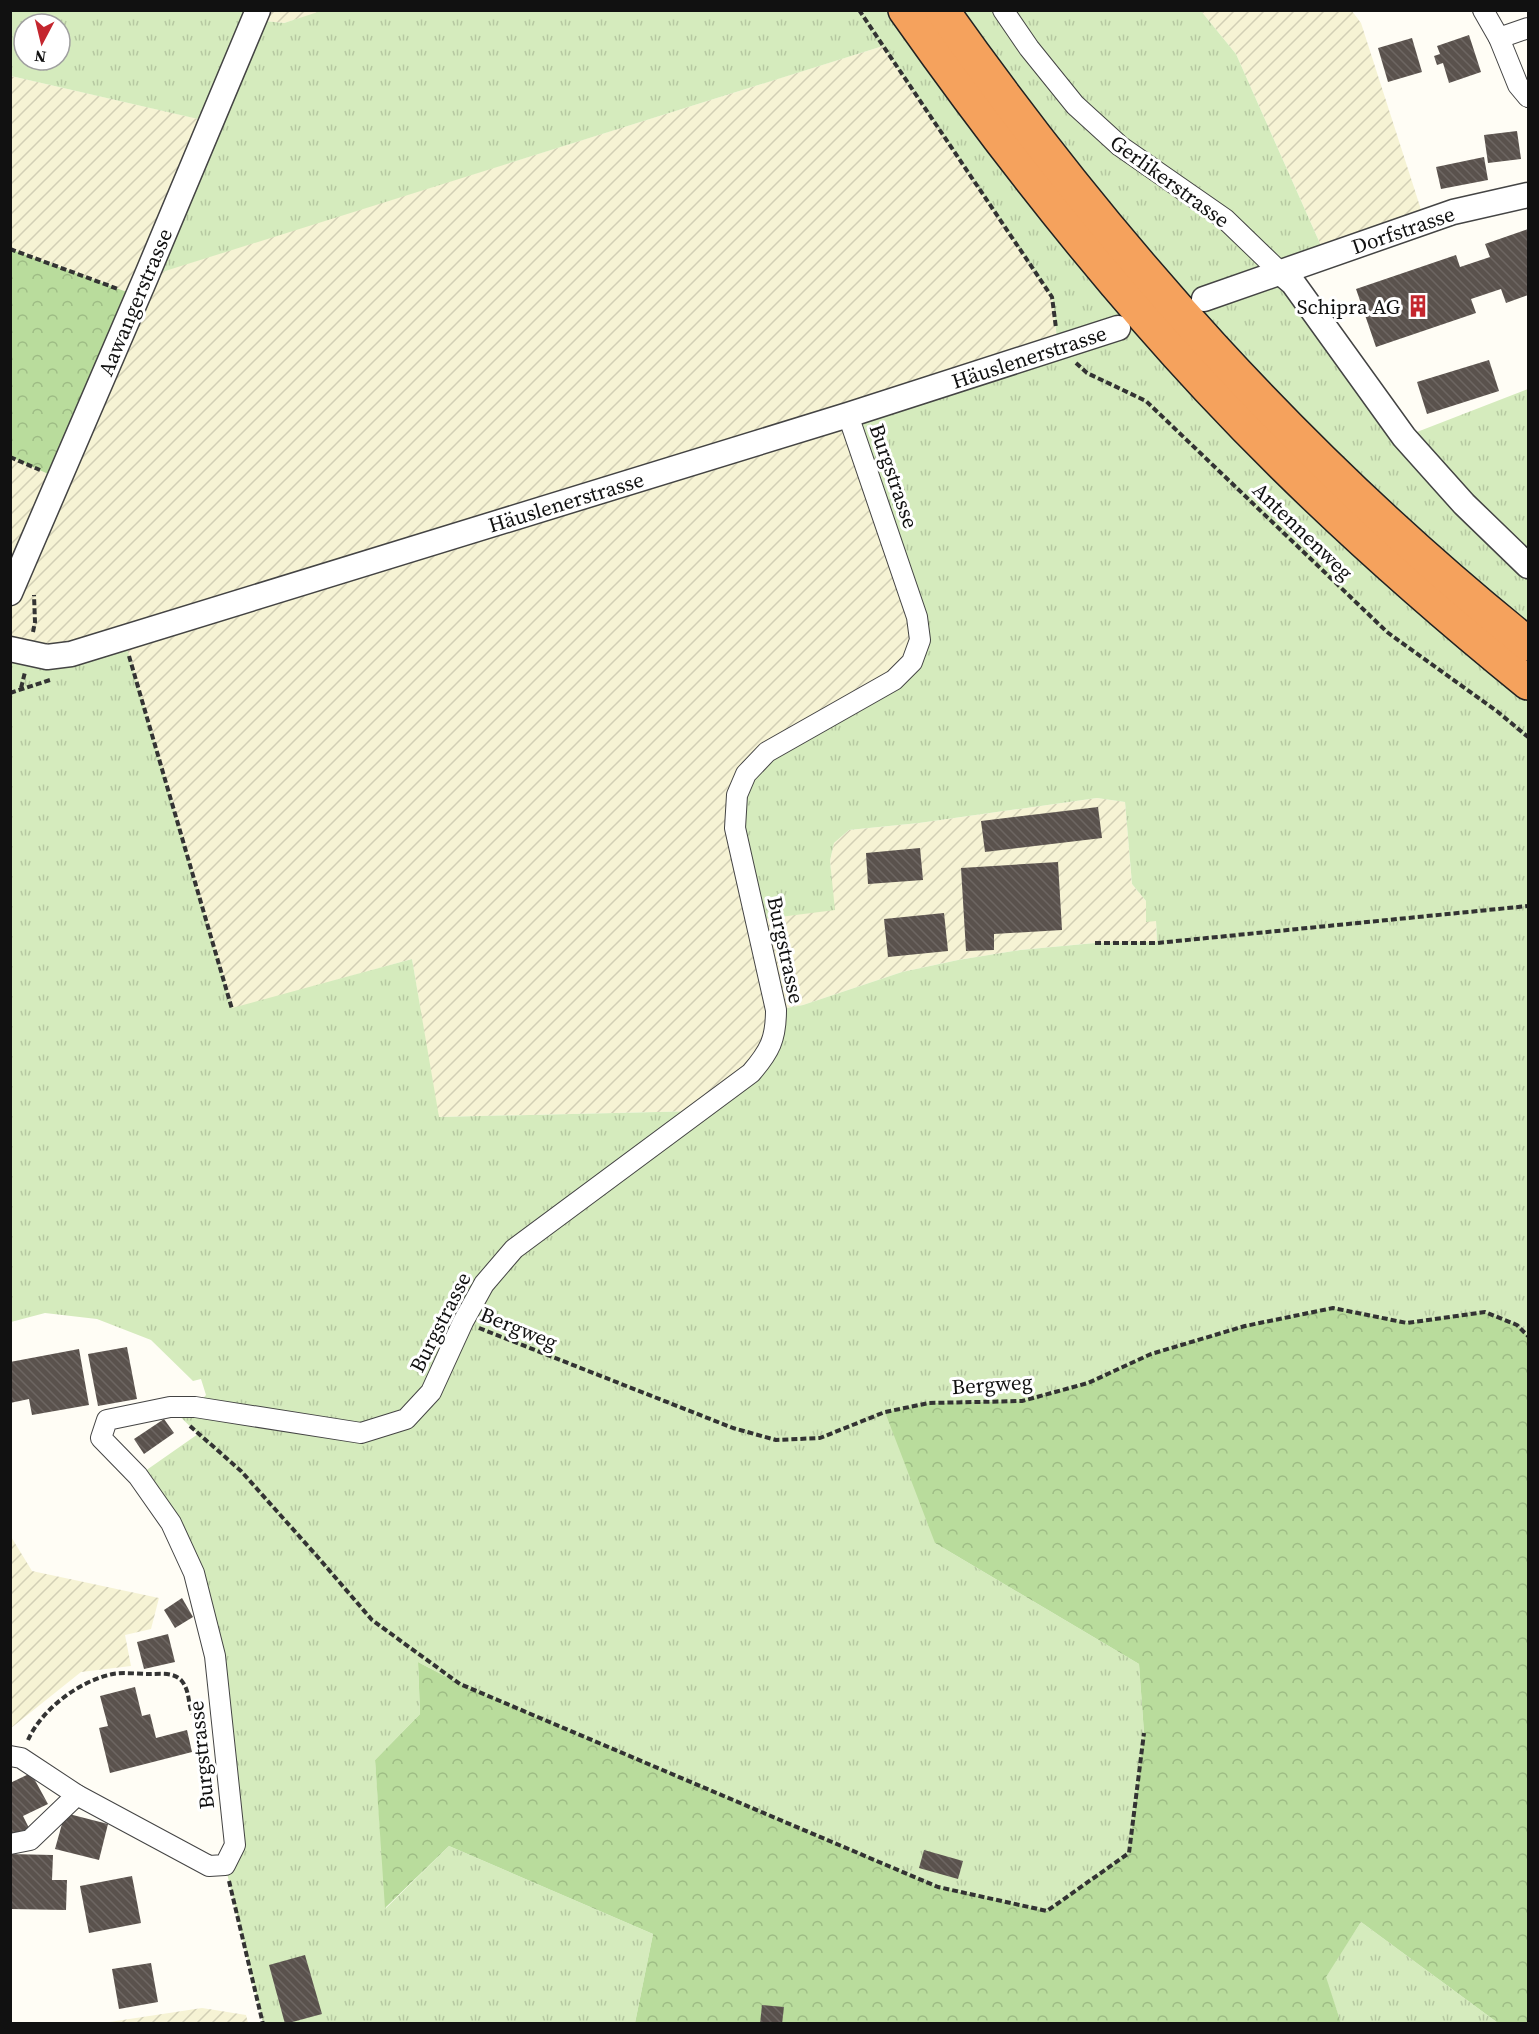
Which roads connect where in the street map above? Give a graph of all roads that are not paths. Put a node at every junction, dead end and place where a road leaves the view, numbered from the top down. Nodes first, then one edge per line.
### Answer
1 (258, 10) edge
2 (905, 10) edge
3 (942, 10) edge
4 (1003, 10) edge
5 (1483, 10) edge
6 (1528, 28) edge
7 (1499, 38) junction
8 (1528, 97) edge
9 (1528, 195) edge
10 (1280, 272) junction
11 (1204, 299) dead end
12 (1118, 328) dead end
13 (848, 415) junction
14 (1526, 558) edge
15 (10, 593) edge
16 (1528, 644) edge
17 (10, 649) edge
18 (1528, 683) edge
19 (15, 1757) edge
20 (77, 1795) junction
21 (10, 1844) edge

1 - 15 street, Aawangerstrasse
2 - 18 highway
3 - 16 highway
4 - 10 street, Gerlikerstrasse
5 - 7 street
6 - 7 street
7 - 8 street
9 - 10 street, Dorfstrasse
10 - 11 street
10 - 14 street, Gerlikerstrasse
12 - 13 street, Häuslenerstrasse
13 - 17 street, Häuslenerstrasse
13 - 20 street, Burgstrasse
19 - 20 street
20 - 21 street

